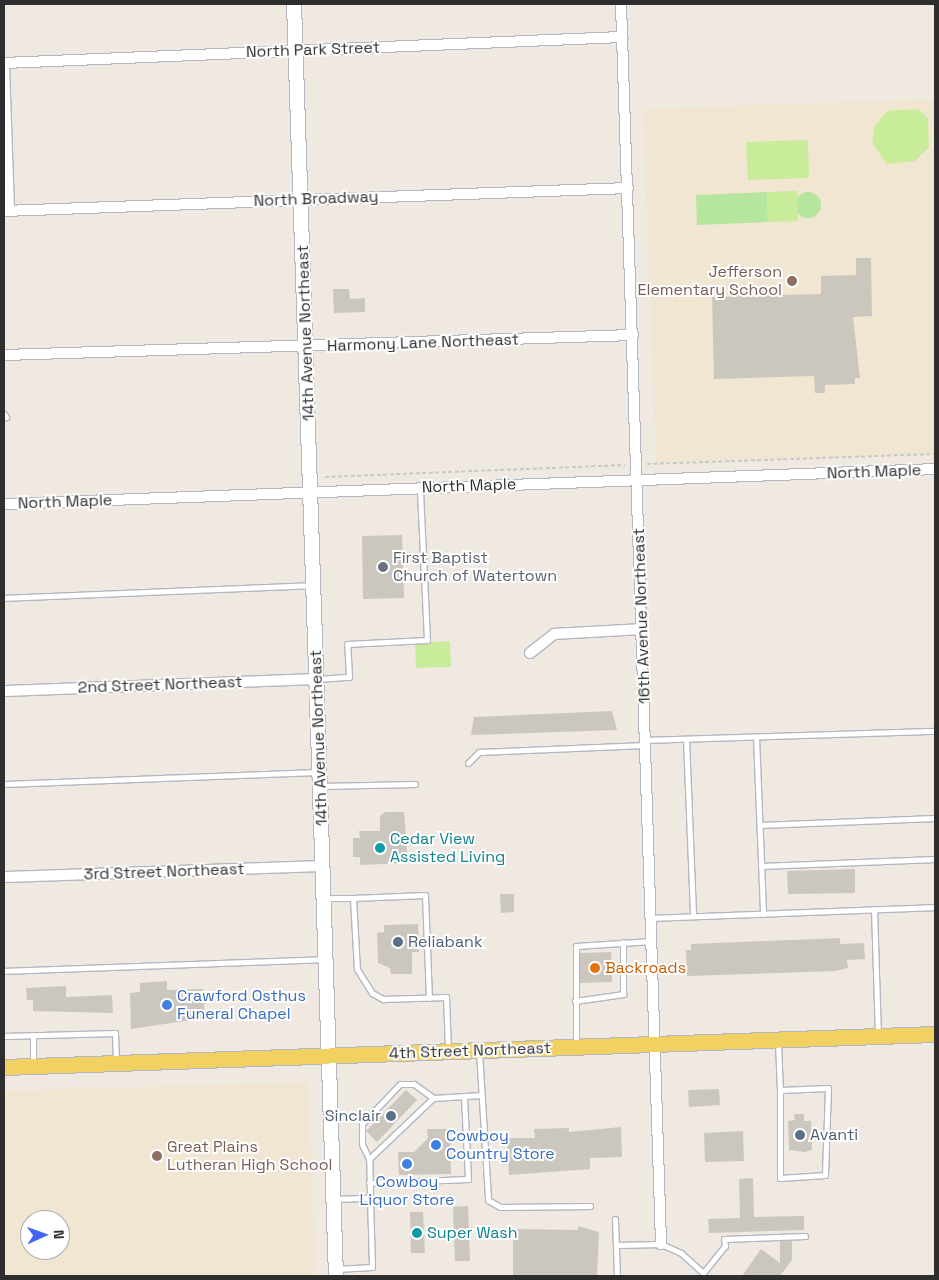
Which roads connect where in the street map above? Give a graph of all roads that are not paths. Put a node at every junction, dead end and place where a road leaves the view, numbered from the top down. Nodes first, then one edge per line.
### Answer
1 (294, 4) edge
2 (621, 4) edge
3 (622, 37) junction
4 (295, 50) junction
5 (4, 64) edge
6 (628, 188) junction
7 (301, 200) junction
8 (6, 211) edge
9 (633, 335) junction
10 (306, 347) junction
11 (4, 355) edge
12 (935, 469) edge
13 (638, 480) junction
14 (420, 488) junction
15 (311, 492) junction
16 (4, 504) edge
17 (314, 585) junction
18 (4, 598) edge
19 (642, 629) junction
20 (530, 653) dead end
21 (317, 679) junction
22 (4, 691) edge
23 (935, 732) edge
24 (756, 737) junction
25 (686, 739) junction
26 (646, 743) junction
27 (468, 763) dead end
28 (320, 772) junction
29 (4, 784) edge
30 (415, 784) dead end
31 (321, 786) junction
32 (935, 818) edge
33 (760, 824) junction
34 (935, 859) edge
35 (324, 866) junction
36 (761, 866) junction
37 (4, 877) edge
38 (325, 898) junction
39 (353, 898) junction
40 (935, 907) edge
41 (874, 910) junction
42 (763, 914) junction
43 (692, 916) junction
44 (652, 918) junction
45 (653, 940) junction
46 (623, 942) junction
47 (327, 959) junction
48 (4, 971) edge
49 (429, 998) junction
50 (575, 1001) junction
51 (935, 1034) edge
52 (33, 1035) junction
53 (4, 1036) edge
54 (878, 1036) junction
55 (778, 1040) junction
56 (656, 1044) junction
57 (576, 1047) junction
58 (480, 1050) junction
59 (448, 1051) junction
60 (329, 1056) junction
61 (116, 1063) junction
62 (33, 1066) junction
63 (4, 1067) edge
64 (780, 1090) junction
65 (482, 1095) junction
66 (464, 1096) junction
67 (433, 1098) junction
68 (369, 1159) junction
69 (369, 1183) junction
70 (370, 1198) junction
71 (334, 1199) junction
72 (590, 1206) dead end
73 (615, 1219) dead end
74 (805, 1236) dead end
75 (662, 1244) junction
76 (616, 1245) junction
77 (336, 1272) edge
78 (703, 1275) edge
79 (617, 1276) edge

1 - 4 main road, 14th Avenue Northeast
2 - 3 street, 16th Avenue Northeast
3 - 4 street, North Park Street
3 - 6 street, 16th Avenue Northeast
4 - 5 street, North Park Street
4 - 7 main road, 14th Avenue Northeast
5 - 8 street
6 - 7 street, North Broadway
6 - 9 street, 16th Avenue Northeast
7 - 8 street, North Broadway
7 - 10 main road, 14th Avenue Northeast
9 - 10 street, Harmony Lane Northeast
9 - 13 street, 16th Avenue Northeast
10 - 11 street, Harmony Lane Northeast
10 - 15 main road, 14th Avenue Northeast
12 - 13 street, North Maple
13 - 14 street, North Maple
13 - 19 street, 16th Avenue Northeast
14 - 15 street, North Maple
14 - 21 lane
15 - 16 street, North Maple
15 - 17 main road, 14th Avenue Northeast
17 - 18 lane
17 - 21 main road, 14th Avenue Northeast
19 - 20 street
19 - 26 street, 16th Avenue Northeast
21 - 22 street, 2nd Street Northeast
21 - 28 main road, 14th Avenue Northeast
23 - 24 lane
24 - 25 lane
24 - 33 lane
25 - 26 lane
25 - 43 lane
26 - 27 lane
26 - 44 street, 16th Avenue Northeast
28 - 29 lane
28 - 31 main road, 14th Avenue Northeast
30 - 31 lane
31 - 35 main road, 14th Avenue Northeast
32 - 33 lane
33 - 36 lane
34 - 36 lane
35 - 37 street, 3rd Street Northeast
35 - 38 main road, 14th Avenue Northeast
36 - 42 lane
38 - 39 lane
38 - 47 main road, 14th Avenue Northeast
39 - 49 lane
39 - 49 lane
40 - 41 lane
41 - 42 lane
41 - 54 lane
42 - 43 lane
43 - 44 lane
44 - 45 street, 16th Avenue Northeast
45 - 46 lane
45 - 56 street, 16th Avenue Northeast
46 - 50 lane
46 - 50 lane
47 - 48 lane
47 - 60 main road, 14th Avenue Northeast
49 - 59 lane
50 - 57 lane
51 - 54 main road, 4th Street Northeast
52 - 53 lane
52 - 61 lane
52 - 62 lane
54 - 55 main road, 4th Street Northeast
55 - 56 main road, 4th Street Northeast
55 - 64 lane
56 - 57 main road, 4th Street Northeast
56 - 75 street, 16th Avenue Northeast
57 - 58 main road, 4th Street Northeast
58 - 59 main road, 4th Street Northeast
58 - 65 lane
59 - 60 main road, 4th Street Northeast
60 - 61 main road, 4th Street Northeast
60 - 71 main road, 14th Avenue Northeast
61 - 62 main road, 4th Street Northeast
62 - 63 main road, 4th Street Northeast
64 - 64 lane
65 - 66 lane
65 - 72 lane
66 - 67 lane
66 - 69 lane
67 - 68 lane
67 - 68 lane
68 - 69 lane
69 - 70 lane
70 - 71 lane
70 - 77 lane
71 - 77 main road, 14th Avenue Northeast
73 - 76 lane
74 - 78 lane
75 - 76 lane
75 - 78 lane
76 - 79 lane

